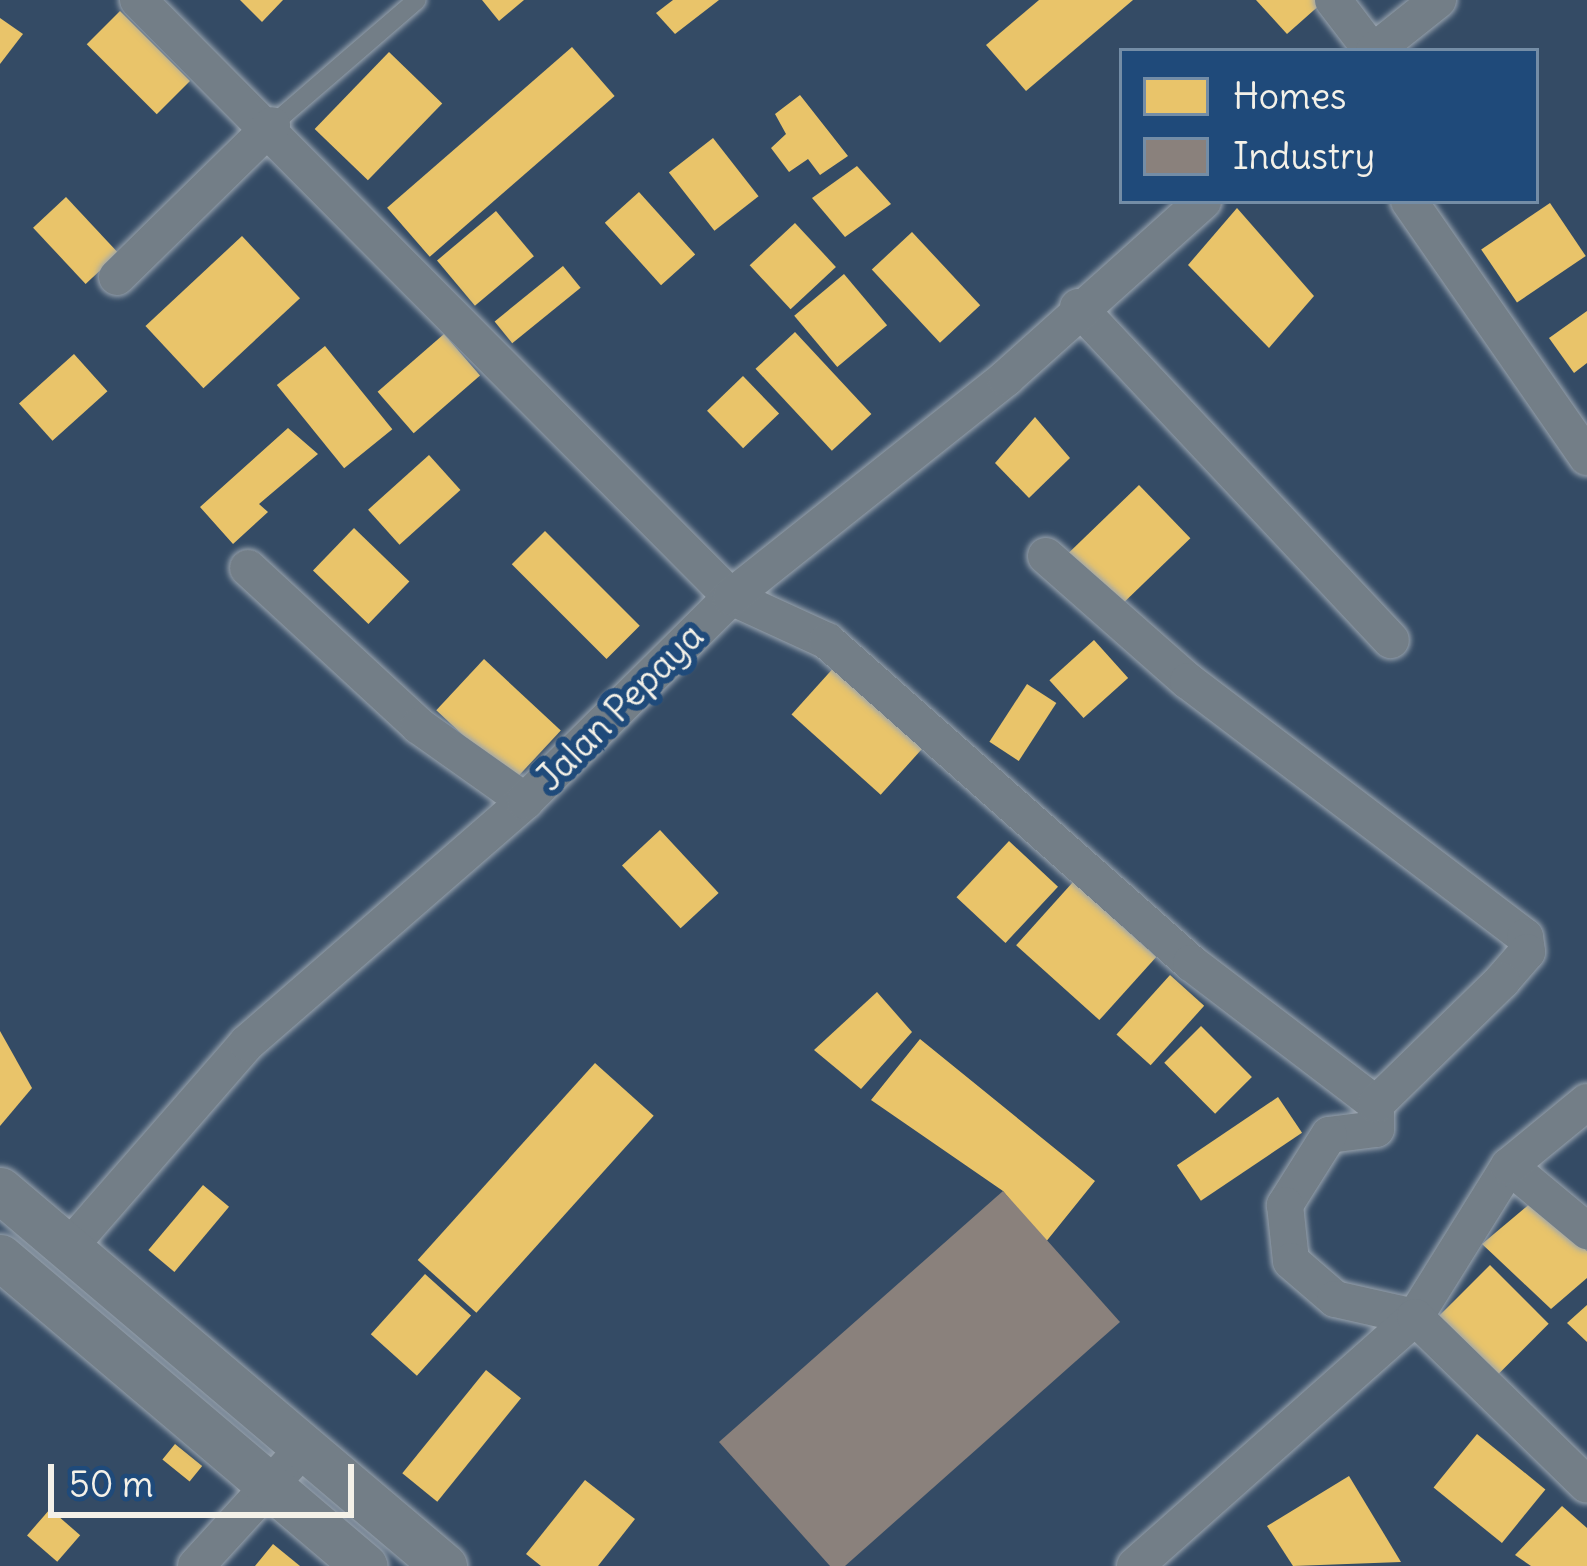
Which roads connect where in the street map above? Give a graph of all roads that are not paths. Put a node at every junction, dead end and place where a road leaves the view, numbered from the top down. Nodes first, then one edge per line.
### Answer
1 (138, 0) edge
2 (417, 0) edge
3 (1333, 0) edge
4 (1438, 0) edge
5 (1371, 48) edge
6 (1377, 48) edge
7 (272, 125) junction
8 (1199, 204) edge
9 (1411, 204) edge
10 (117, 277) dead end
11 (1078, 307) junction
12 (1587, 457) edge
13 (1046, 556) dead end
14 (248, 568) dead end
15 (731, 597) junction
16 (1391, 640) dead end
17 (525, 801) junction
18 (1587, 1102) edge
19 (1376, 1104) junction
20 (1509, 1166) junction
21 (0, 1190) edge
22 (1587, 1231) edge
23 (70, 1246) junction
24 (0, 1257) edge
25 (1415, 1317) junction
26 (302, 1450) junction
27 (1587, 1484) edge
28 (269, 1487) junction
29 (196, 1566) edge
30 (365, 1566) edge
31 (444, 1566) edge
32 (1136, 1566) edge

1 - 7 street
2 - 7 lane
3 - 5 street
4 - 6 street
7 - 10 street
7 - 15 street
8 - 11 street, Jalan Pepaya
9 - 12 street
11 - 15 street, Jalan Pepaya
11 - 16 street
13 - 19 street
14 - 17 street
15 - 17 street, Jalan Pepaya
15 - 19 street
17 - 23 street, Jalan Pepaya
18 - 20 street
19 - 25 street
20 - 22 street
20 - 25 street
21 - 23 street
23 - 26 street
24 - 28 street
25 - 27 street
25 - 32 street
26 - 28 street
26 - 31 street
28 - 29 street
28 - 30 street

